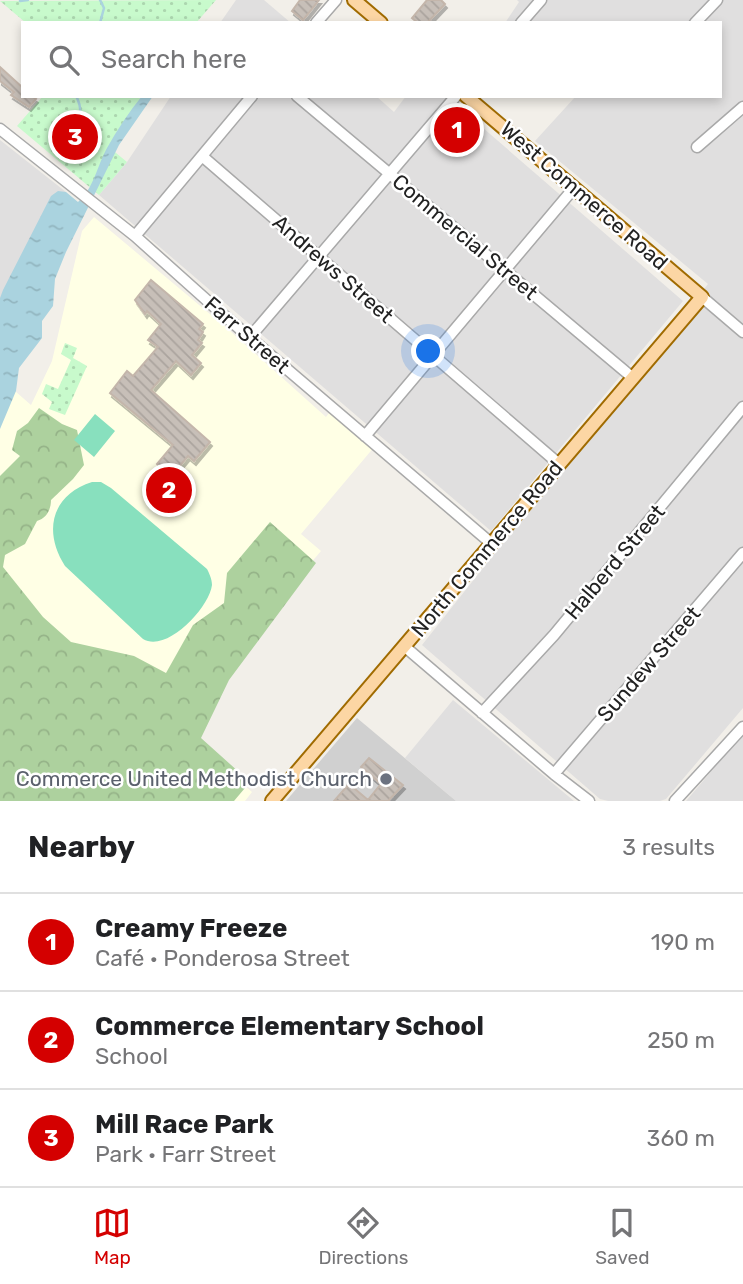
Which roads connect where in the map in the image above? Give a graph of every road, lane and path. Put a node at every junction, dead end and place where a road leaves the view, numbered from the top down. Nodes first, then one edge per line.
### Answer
1 (336, 0) edge
2 (354, 0) edge
3 (541, 0) edge
4 (717, 0) edge
5 (318, 21) edge
6 (379, 21) edge
7 (523, 21) edge
8 (697, 21) edge
9 (250, 98) edge
10 (299, 98) edge
11 (454, 98) edge
12 (468, 98) edge
13 (743, 107) edge
14 (1, 131) edge
15 (697, 147) dead end
16 (202, 156) junction
17 (391, 174) junction
18 (574, 188) junction
19 (135, 236) junction
20 (319, 257) junction
21 (504, 271) junction
22 (702, 297) junction
23 (743, 332) edge
24 (250, 337) junction
25 (434, 355) junction
26 (633, 378) junction
27 (743, 407) edge
28 (365, 436) junction
29 (559, 464) junction
30 (492, 544) junction
31 (743, 553) edge
32 (404, 646) junction
33 (482, 713) junction
34 (743, 727) edge
35 (554, 774) junction
36 (272, 801) edge
37 (589, 801) edge
38 (675, 801) edge

1 - 5 street
2 - 6 main road
3 - 7 street
4 - 8 street
9 - 16 street
10 - 17 street, Commercial Street
11 - 17 street
12 - 18 main road, West Commerce Road
13 - 15 street
14 - 19 street, Farr Street
16 - 19 street
16 - 20 street, Andrews Street
17 - 20 street
17 - 21 street, Commercial Street
18 - 21 street
18 - 22 main road, West Commerce Road
19 - 24 street, Farr Street
20 - 24 street
20 - 25 street, Andrews Street
21 - 25 street
21 - 26 street, Commercial Street
22 - 23 street
22 - 26 main road, North Commerce Road
24 - 28 street, Farr Street
25 - 28 street
25 - 29 street, Andrews Street
26 - 29 main road, North Commerce Road
27 - 33 street, Halberd Street
28 - 30 street, Farr Street
29 - 30 main road, North Commerce Road
30 - 32 main road, North Commerce Road
31 - 35 street, Sundew Street
32 - 33 street
32 - 36 main road, North Commerce Road
33 - 35 street
34 - 38 street
35 - 37 street

